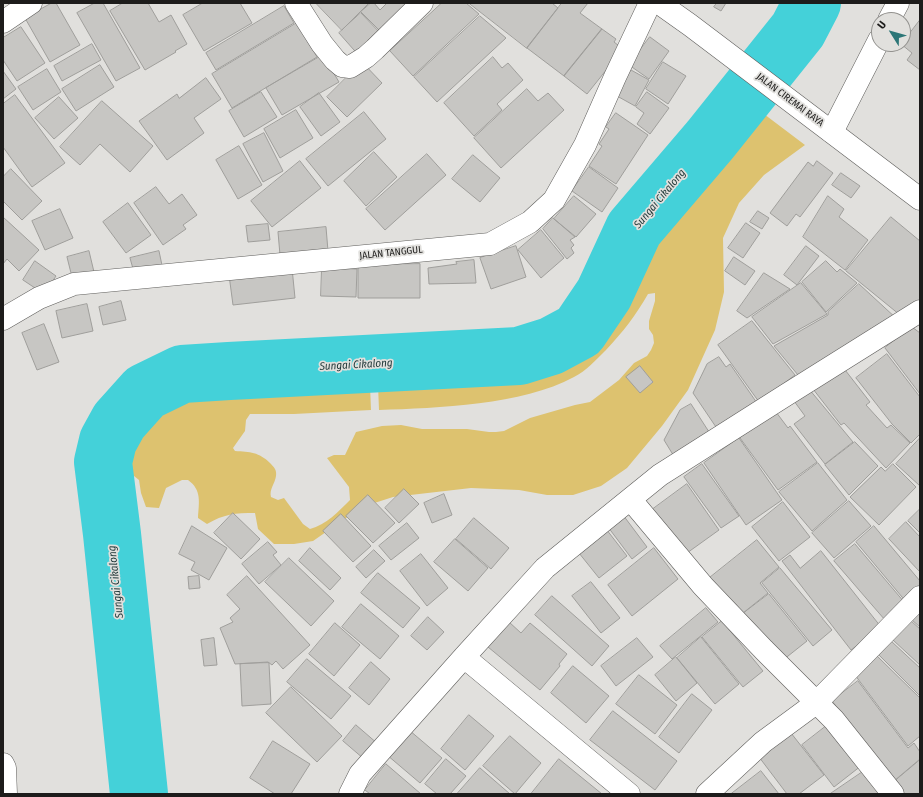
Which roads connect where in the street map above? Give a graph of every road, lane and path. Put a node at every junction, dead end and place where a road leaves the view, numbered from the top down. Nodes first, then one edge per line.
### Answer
1 (31, 3) edge
2 (296, 3) edge
3 (422, 3) edge
4 (650, 3) edge
5 (659, 3) edge
6 (898, 3) edge
7 (893, 12) edge
8 (3, 22) edge
9 (872, 52) edge
10 (827, 128) junction
11 (920, 199) edge
12 (920, 311) edge
13 (3, 319) edge
14 (630, 500) junction
15 (920, 597) edge
16 (464, 657) junction
17 (816, 703) junction
18 (3, 764) edge
19 (6, 794) edge
20 (350, 794) edge
21 (629, 794) edge
22 (707, 794) edge
23 (893, 794) edge

1 - 8 street
2 - 3 street
4 - 13 street, JALAN TANGGUL
5 - 10 street, JALAN CIREMAI RAYA
6 - 7 street
9 - 10 street
10 - 11 street, JALAN CIREMAI RAYA
12 - 14 street
14 - 16 street
14 - 17 street
15 - 17 street
16 - 20 street
16 - 21 street
17 - 22 street
17 - 23 street
18 - 19 street

